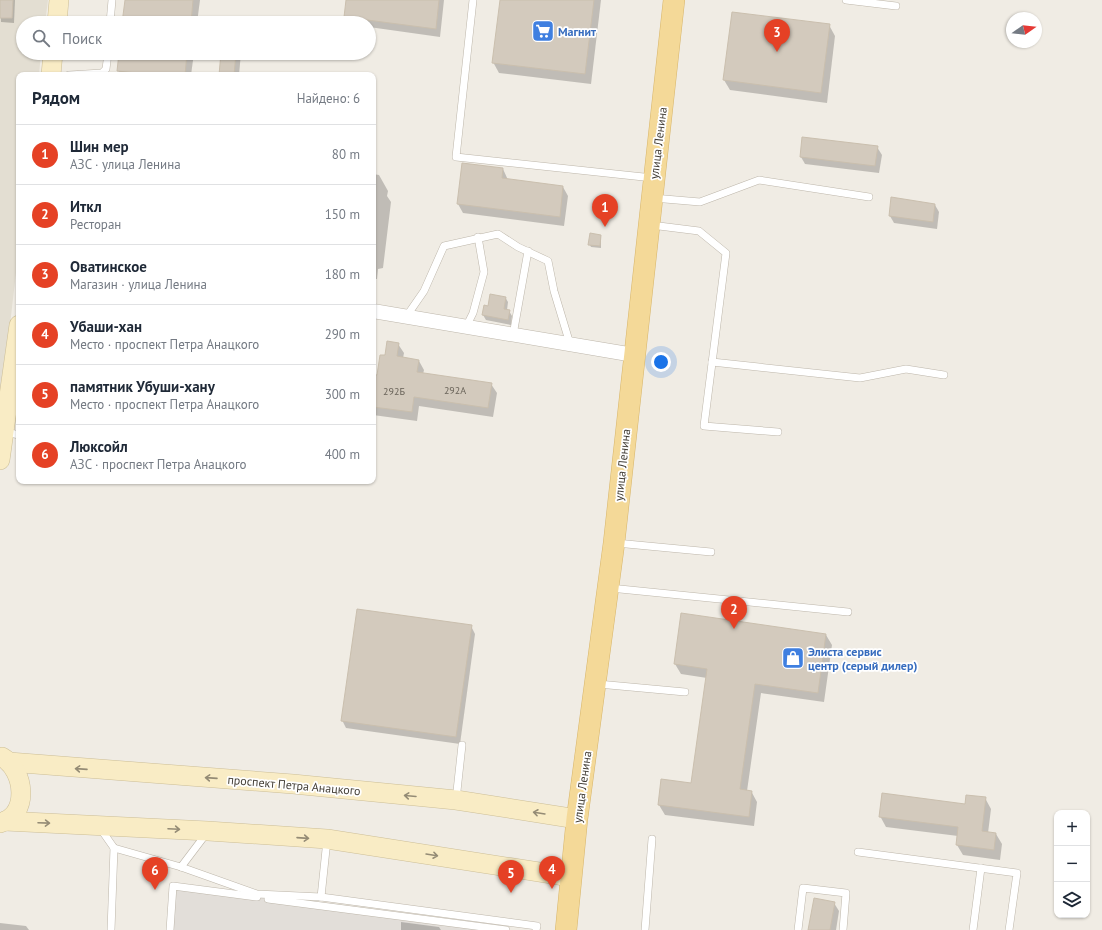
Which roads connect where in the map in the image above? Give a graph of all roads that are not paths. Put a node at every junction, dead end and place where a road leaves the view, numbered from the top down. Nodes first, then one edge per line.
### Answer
1 (59, 0) edge
2 (112, 0) edge
3 (473, 0) edge
4 (674, 0) edge
5 (846, 0) edge
6 (896, 6) dead end
7 (58, 16) edge
8 (111, 16) edge
9 (52, 60) edge
10 (107, 60) edge
11 (51, 72) edge
12 (103, 72) edge
13 (652, 188) junction
14 (869, 198) dead end
15 (648, 225) junction
16 (478, 237) junction
17 (528, 251) junction
18 (376, 312) edge
19 (406, 317) junction
20 (466, 327) junction
21 (513, 335) junction
22 (570, 344) junction
23 (634, 355) junction
24 (712, 362) junction
25 (16, 366) edge
26 (944, 375) dead end
27 (778, 432) dead end
28 (11, 433) edge
29 (0, 460) edge
30 (614, 543) junction
31 (710, 552) dead end
32 (608, 588) junction
33 (848, 612) dead end
34 (596, 684) junction
35 (685, 692) dead end
36 (462, 745) dead end
37 (4, 759) edge
38 (456, 800) junction
39 (578, 819) junction
40 (2, 822) edge
41 (97, 825) junction
42 (208, 831) junction
43 (327, 839) junction
44 (652, 839) dead end
45 (114, 848) junction
46 (858, 852) dead end
47 (181, 867) junction
48 (981, 868) junction
49 (571, 877) junction
50 (320, 898) junction
51 (112, 930) edge
52 (170, 930) edge
53 (506, 930) edge
54 (536, 930) edge
55 (566, 930) edge
56 (645, 930) edge
57 (798, 930) edge
58 (843, 930) edge
59 (973, 930) edge
60 (1009, 930) edge

1 - 7 main road
2 - 8 lane
3 - 13 lane
4 - 13 main road, улица Ленина
5 - 6 lane
9 - 11 main road
10 - 12 lane
13 - 14 lane
13 - 15 main road, улица Ленина
15 - 23 main road, улица Ленина
15 - 24 lane
16 - 17 lane
16 - 19 lane
16 - 20 lane
17 - 21 lane
17 - 22 lane
18 - 19 street
19 - 20 street
20 - 21 street
21 - 22 street
22 - 23 street
23 - 30 main road, улица Ленина
24 - 26 lane
24 - 27 lane
25 - 28 main road
28 - 29 main road
30 - 31 lane
30 - 32 main road, улица Ленина
32 - 33 lane
32 - 34 main road, улица Ленина
34 - 35 lane
34 - 39 main road, улица Ленина
36 - 38 lane
38 -> 37 main road, проспект Петра Анацкого
37 - 40 main road
39 -> 38 main road, проспект Петра Анацкого
39 - 49 main road, улица Ленина
40 -> 41 main road
41 -> 42 main road
41 - 45 lane
42 -> 43 main road
42 - 47 lane
43 -> 49 main road
43 - 50 lane
44 - 56 lane
45 - 47 lane
45 - 51 lane
46 - 48 lane
47 - 50 lane
48 - 59 lane
48 - 60 lane
49 - 55 main road, улица Ленина
50 - 54 lane
52 - 53 lane
57 - 58 lane

